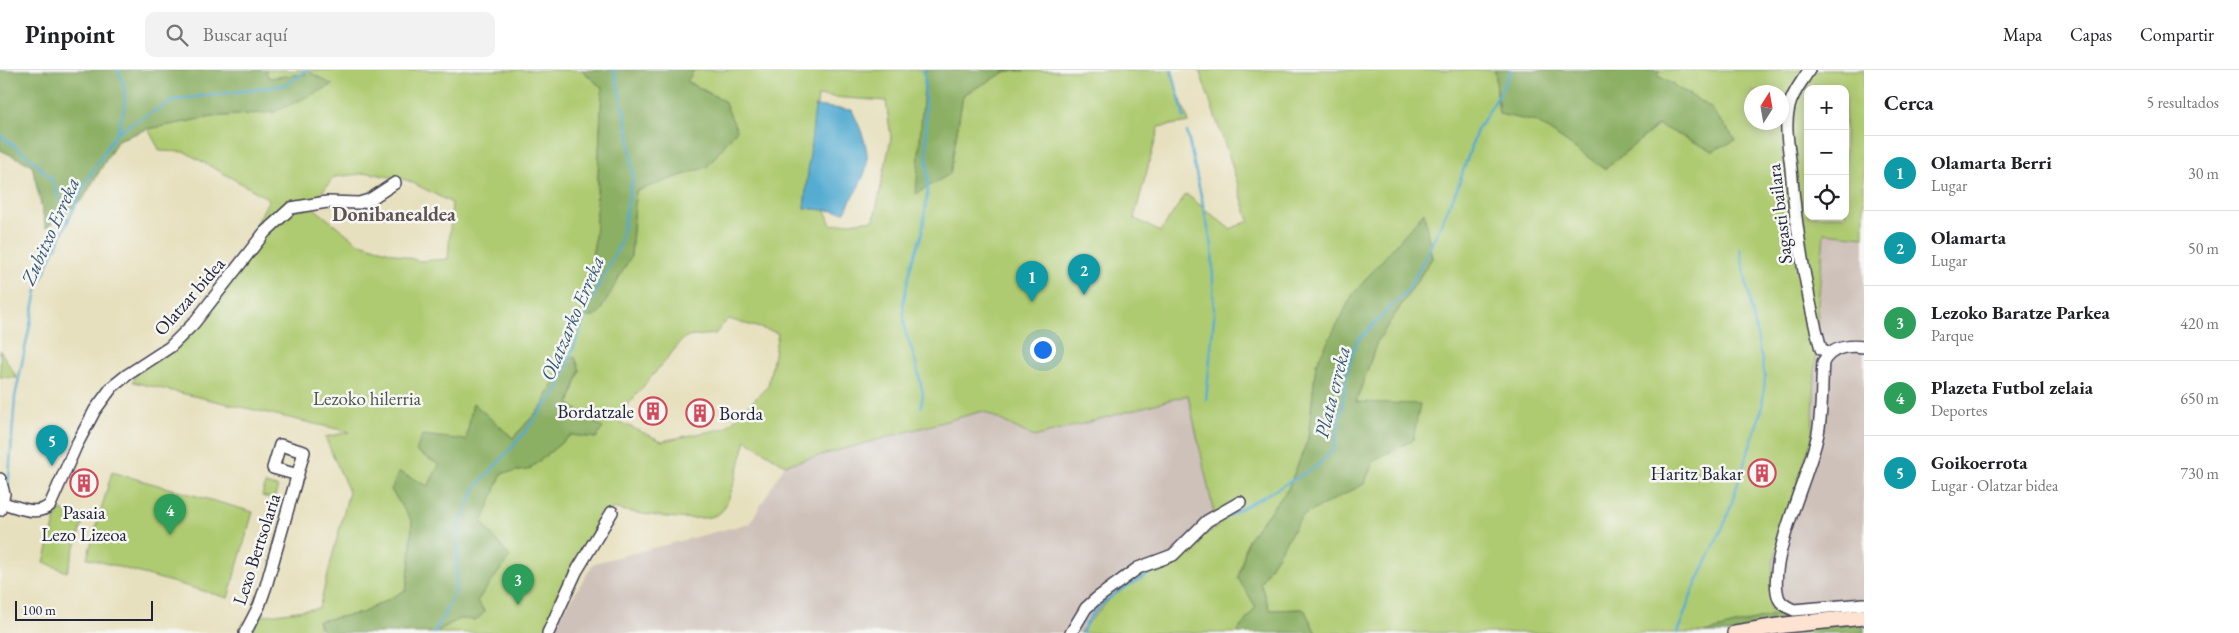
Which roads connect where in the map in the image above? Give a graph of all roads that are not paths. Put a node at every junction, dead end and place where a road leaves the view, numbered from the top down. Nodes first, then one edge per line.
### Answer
1 (1809, 70) edge
2 (395, 183) dead end
3 (1864, 347) edge
4 (1828, 352) junction
5 (298, 475) dead end
6 (0, 479) edge
7 (1240, 502) dead end
8 (2, 507) edge
9 (612, 512) dead end
10 (1864, 604) edge
11 (1864, 617) edge
12 (245, 633) edge
13 (548, 633) edge
14 (1071, 633) edge
15 (1735, 633) edge

1 - 4 street, Sagasti bailara
2 - 8 street, Olatzar bidea
3 - 4 street
4 - 10 street
5 - 12 street, Lexo Bertsolaria
6 - 8 street
7 - 14 street
9 - 13 street
11 - 15 main road

